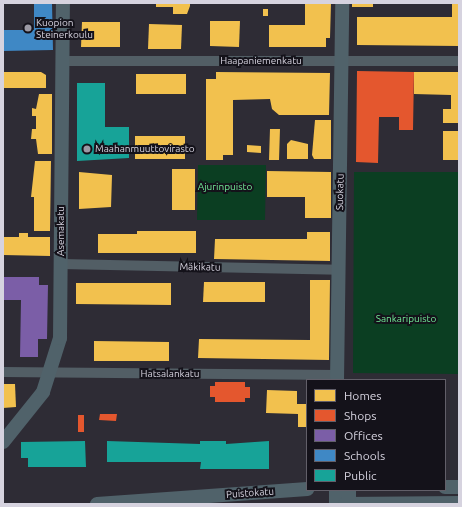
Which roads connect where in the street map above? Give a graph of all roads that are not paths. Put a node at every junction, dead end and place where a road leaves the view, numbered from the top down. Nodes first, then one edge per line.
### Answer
1 (63, 3) edge
2 (342, 3) edge
3 (62, 61) junction
4 (341, 61) junction
5 (459, 61) edge
6 (61, 264) junction
7 (339, 270) junction
8 (3, 372) edge
9 (52, 373) junction
10 (337, 377) edge
11 (3, 442) edge
12 (446, 487) edge
13 (459, 487) edge
14 (306, 489) edge
15 (336, 491) edge
16 (349, 491) edge
17 (459, 503) edge
18 (96, 504) edge
19 (336, 504) edge
20 (345, 504) edge
21 (349, 504) edge

1 - 3 main road, Asemakatu
2 - 4 main road, Suokatu
3 - 4 street, Haapaniemenkatu
3 - 6 main road, Asemakatu
4 - 5 street, Haapaniemenkatu
4 - 7 main road, Suokatu
6 - 7 street, Mäkikatu
6 - 9 main road, Asemakatu
7 - 10 main road, Suokatu
8 - 9 street, Hatsalankatu
9 - 10 street, Hatsalankatu
9 - 11 main road, Asemakatu
12 - 13 main road
14 - 18 main road, Puistokatu
15 - 19 main road
16 - 21 main road
17 - 21 main road
20 - 21 main road

